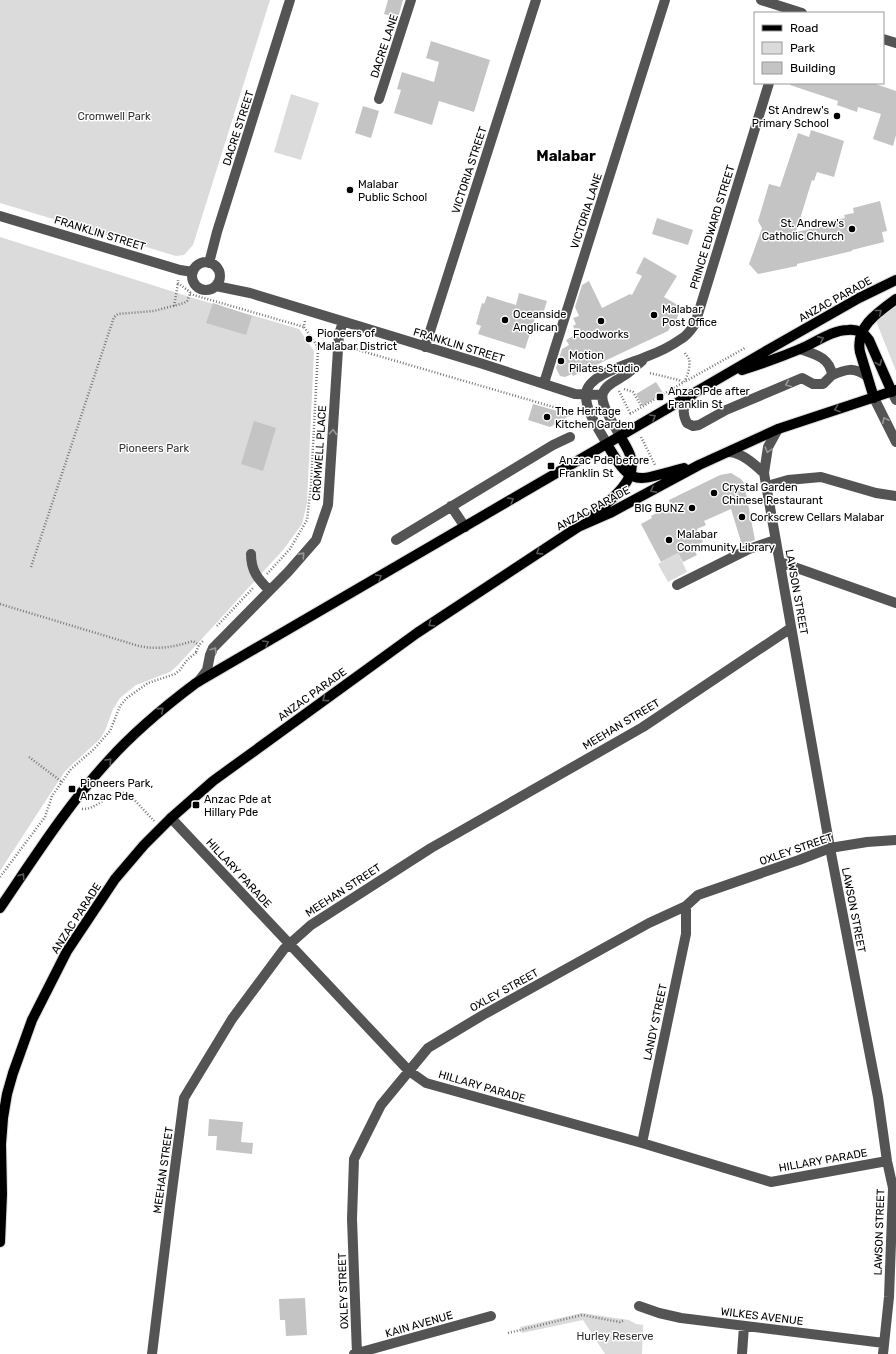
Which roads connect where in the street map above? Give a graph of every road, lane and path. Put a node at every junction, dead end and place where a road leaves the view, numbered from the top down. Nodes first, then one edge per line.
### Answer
1 (290, 0) edge
2 (411, 0) edge
3 (536, 0) edge
4 (665, 0) edge
5 (761, 0) edge
6 (795, 9) edge
7 (884, 39) edge
8 (896, 43) edge
9 (769, 84) edge
10 (379, 99) dead end
11 (0, 216) edge
12 (209, 263) junction
13 (180, 270) junction
14 (193, 272) junction
15 (896, 280) edge
16 (178, 283) junction
17 (216, 286) junction
18 (190, 294) junction
19 (896, 299) edge
20 (174, 306) junction
21 (307, 311) junction
22 (343, 322) junction
23 (304, 327) junction
24 (862, 333) junction
25 (338, 344) junction
26 (426, 347) junction
27 (745, 348) dead end
28 (800, 349) junction
29 (685, 353) dead end
30 (648, 356) junction
31 (650, 373) dead end
32 (832, 375) junction
33 (867, 376) junction
34 (719, 378) junction
35 (544, 383) junction
36 (684, 383) junction
37 (586, 394) junction
38 (693, 394) junction
39 (895, 394) edge
40 (602, 395) junction
41 (874, 398) junction
42 (642, 407) junction
43 (574, 413) dead end
44 (778, 429) junction
45 (640, 434) dead end
46 (620, 436) junction
47 (570, 437) dead end
48 (896, 442) edge
49 (607, 444) junction
50 (729, 452) junction
51 (700, 465) junction
52 (656, 468) dead end
53 (764, 473) junction
54 (630, 476) junction
55 (766, 486) junction
56 (896, 496) edge
57 (451, 506) junction
58 (465, 527) junction
59 (578, 527) junction
60 (396, 540) dead end
61 (775, 540) junction
62 (251, 554) dead end
63 (780, 562) junction
64 (31, 568) dead end
65 (260, 581) junction
66 (677, 585) dead end
67 (269, 590) junction
68 (896, 603) edge
69 (0, 604) edge
70 (791, 628) junction
71 (214, 629) dead end
72 (209, 634) dead end
73 (199, 645) junction
74 (196, 652) junction
75 (200, 652) dead end
76 (196, 683) junction
77 (29, 757) dead end
78 (62, 782) junction
79 (73, 804) junction
80 (171, 818) junction
81 (156, 822) dead end
82 (896, 840) edge
83 (830, 848) junction
84 (0, 877) edge
85 (686, 906) junction
86 (0, 908) edge
87 (289, 945) junction
88 (409, 1071) junction
89 (642, 1143) junction
90 (887, 1161) junction
91 (0, 1242) edge
92 (892, 1298) edge
93 (639, 1306) dead end
94 (491, 1316) dead end
95 (624, 1320) dead end
96 (744, 1326) junction
97 (508, 1333) dead end
98 (884, 1343) junction
99 (388, 1350) edge
100 (152, 1354) edge
101 (356, 1354) edge
102 (742, 1354) edge
103 (883, 1354) edge

1 - 12 street, DACRE STREET
2 - 10 street, DACRE LANE
3 - 26 street, VICTORIA STREET
4 - 35 street, VICTORIA LANE
5 - 6 street
7 - 8 street
9 - 30 street, PRINCE EDWARD STREET
11 - 13 street, FRANKLIN STREET
12 - 14 street
12 - 17 street
13 - 14 street, FRANKLIN STREET
13 - 16 path
14 - 17 street
15 - 34 main road, ANZAC PARADE
16 - 18 path
16 - 20 path
17 - 21 street, FRANKLIN STREET
18 - 20 path
18 - 23 path
24 -> 19 main road
20 - 64 path
21 - 22 street, FRANKLIN STREET
21 - 23 path
22 - 25 street, CROMWELL PLACE
22 - 26 street, FRANKLIN STREET
23 - 65 path
28 -> 24 main road
24 - 33 main road
24 -> 39 main road
25 - 43 path
67 -> 25 street, CROMWELL PLACE
26 - 35 street, FRANKLIN STREET
27 - 36 path
28 - 32 street
28 - 34 main road
29 - 36 path
30 - 37 street, PRINCE EDWARD STREET
30 - 40 street, PRINCE EDWARD STREET
31 - 36 path
32 - 33 street
32 -> 38 street
33 - 41 main road
34 - 38 main road, ANZAC PARADE
35 - 37 street, FRANKLIN STREET
36 - 42 path
37 - 40 street, FRANKLIN STREET
37 - 49 street
46 -> 38 main road, ANZAC PARADE
39 - 41 main road, ANZAC PARADE
40 - 46 street
41 -> 44 main road, ANZAC PARADE
48 -> 41 street
42 - 42 path
44 - 50 main road, ANZAC PARADE
44 -> 53 street, LAWSON STREET
45 - 52 path
46 - 49 main road, ANZAC PARADE
46 - 54 main road
47 - 57 street
49 - 54 main road
58 -> 49 main road, ANZAC PARADE
50 - 51 main road, ANZAC PARADE
50 - 53 street
51 - 54 main road
51 -> 59 main road, ANZAC PARADE
53 - 55 street, LAWSON STREET
54 - 59 main road
55 - 56 street
55 - 61 street, LAWSON STREET
57 - 58 street
57 - 60 street
76 -> 58 main road, ANZAC PARADE
59 -> 80 main road, ANZAC PARADE
61 - 63 street, LAWSON STREET
61 - 66 street
62 - 65 street
63 - 68 street
63 - 70 street, LAWSON STREET
65 - 67 street
65 - 71 path
76 -> 67 street, CROMWELL PLACE
69 - 73 path
70 - 83 street, LAWSON STREET
70 - 87 street, MEEHAN STREET
72 - 73 path
73 - 74 path
74 - 75 path
74 - 78 path
79 -> 76 main road, ANZAC PARADE
77 - 78 path
78 - 84 path
79 - 81 path
86 -> 79 main road, ANZAC PARADE
80 - 87 street, HILLARY PARADE
80 - 91 main road, ANZAC PARADE
82 - 83 street, OXLEY STREET
83 - 85 street, OXLEY STREET
83 - 90 street, LAWSON STREET
85 - 88 street, OXLEY STREET
85 - 89 street, LANDY STREET
87 - 88 street, HILLARY PARADE
87 - 100 street, MEEHAN STREET
88 - 89 street, HILLARY PARADE
88 - 101 street, OXLEY STREET
89 - 90 street, HILLARY PARADE
90 - 92 street, LAWSON STREET
92 - 98 street, LAWSON STREET
93 - 96 street, WILKES AVENUE
94 - 99 street, KAIN AVENUE
95 - 97 path
96 - 98 street, WILKES AVENUE
96 - 102 street
98 - 103 street, LAWSON STREET
99 - 101 street, KAIN AVENUE

